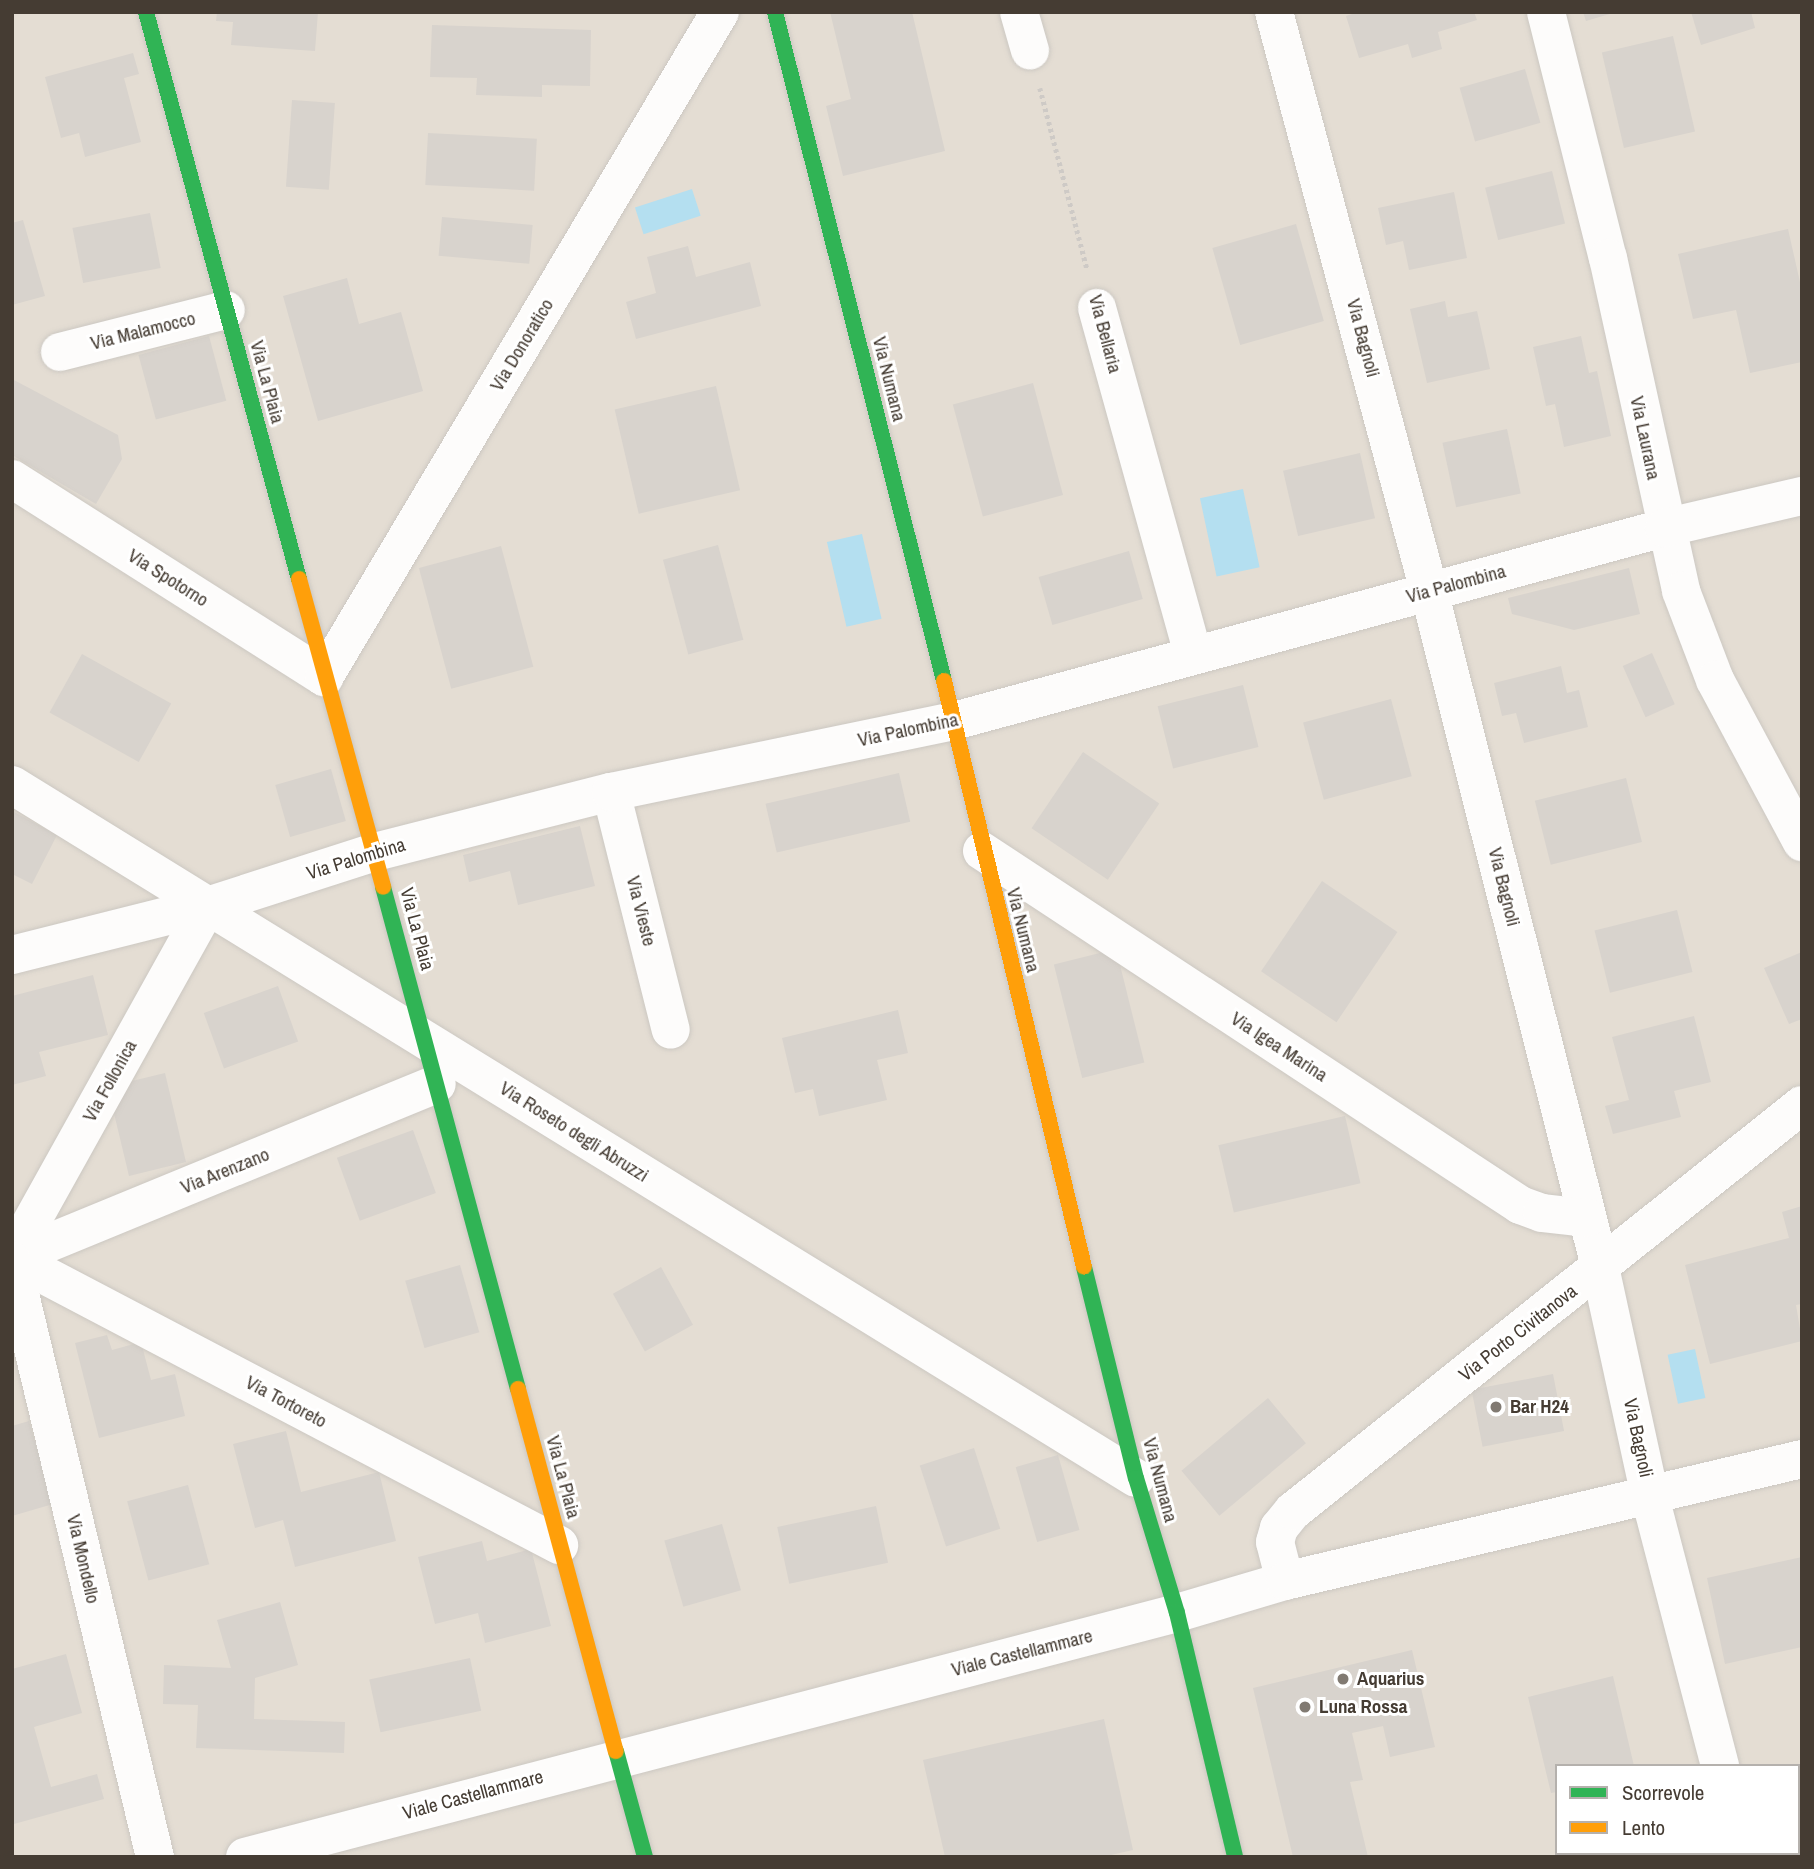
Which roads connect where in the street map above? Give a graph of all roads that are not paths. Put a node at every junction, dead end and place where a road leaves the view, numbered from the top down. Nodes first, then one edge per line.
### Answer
1 (146, 12) edge
2 (720, 12) edge
3 (775, 12) edge
4 (1019, 12) edge
5 (1274, 12) edge
6 (1546, 12) edge
7 (1030, 50) road end
8 (1097, 308) road end
9 (226, 310) junction
10 (60, 352) dead end
11 (12, 479) edge
12 (1802, 496) edge
13 (1664, 528) junction
14 (1429, 591) junction
15 (1193, 654) junction
16 (324, 677) junction
17 (954, 721) junction
18 (12, 785) edge
19 (611, 792) junction
20 (1802, 842) edge
21 (982, 851) junction
22 (374, 852) junction
23 (207, 906) junction
24 (12, 955) edge
25 (671, 1030) dead end
26 (426, 1040) junction
27 (437, 1084) junction
28 (1802, 1105) edge
29 (1587, 1218) junction
30 (12, 1259) edge
31 (1600, 1267) junction
32 (1802, 1459) edge
33 (1136, 1478) junction
34 (1650, 1497) junction
35 (559, 1545) junction
36 (1284, 1581) junction
37 (1177, 1614) junction
38 (618, 1756) junction
39 (1719, 1764) edge
40 (155, 1857) edge
41 (245, 1857) edge
42 (645, 1857) edge
43 (1235, 1857) edge

1 - 9 street, Via La Plaia
2 - 16 street, Via Donoratico
3 - 17 street, Via Numana
4 - 7 street
5 - 14 street, Via Bagnoli
6 - 13 street, Via Laurana
8 - 15 street, Via Bellaria
9 - 10 street, Via Malamocco
9 - 16 street, Via La Plaia
11 - 16 street, Via Spotorno
12 - 13 street, Via Palombina
13 - 14 street, Via Palombina
13 - 20 street, Via Laurana
14 - 15 street, Via Palombina
14 - 29 street, Via Bagnoli
15 - 17 street, Via Palombina
16 - 22 street, Via La Plaia
17 - 19 street, Via Palombina
17 - 21 street, Via Numana
18 - 23 street, Via Roseto degli Abruzzi
19 - 22 street, Via Palombina
19 - 25 street, Via Vieste
21 - 29 street, Via Igea Marina
21 - 33 street, Via Numana
22 - 23 street, Via Palombina
22 - 26 street, Via La Plaia
23 - 24 street, Via Palombina
23 - 26 street, Via Roseto degli Abruzzi
23 - 30 street, Via Follonica
26 - 27 street, Via La Plaia
26 - 33 street, Via Roseto degli Abruzzi
27 - 30 street, Via Arenzano
27 - 35 street, Via La Plaia
28 - 31 street, Via Porto Civitanova
29 - 31 street, Via Bagnoli
30 - 35 street, Via Tortoreto
30 - 40 street, Via Mondello
31 - 34 street, Via Bagnoli
31 - 36 street, Via Porto Civitanova
32 - 34 street, Viale Castellammare
33 - 37 street, Via Numana
34 - 36 street, Viale Castellammare
34 - 39 street, Via Bagnoli
35 - 38 street, Via La Plaia
36 - 37 street, Viale Castellammare
37 - 38 street, Viale Castellammare
37 - 43 street, Via Numana
38 - 41 street, Viale Castellammare
38 - 42 street, Via La Plaia

